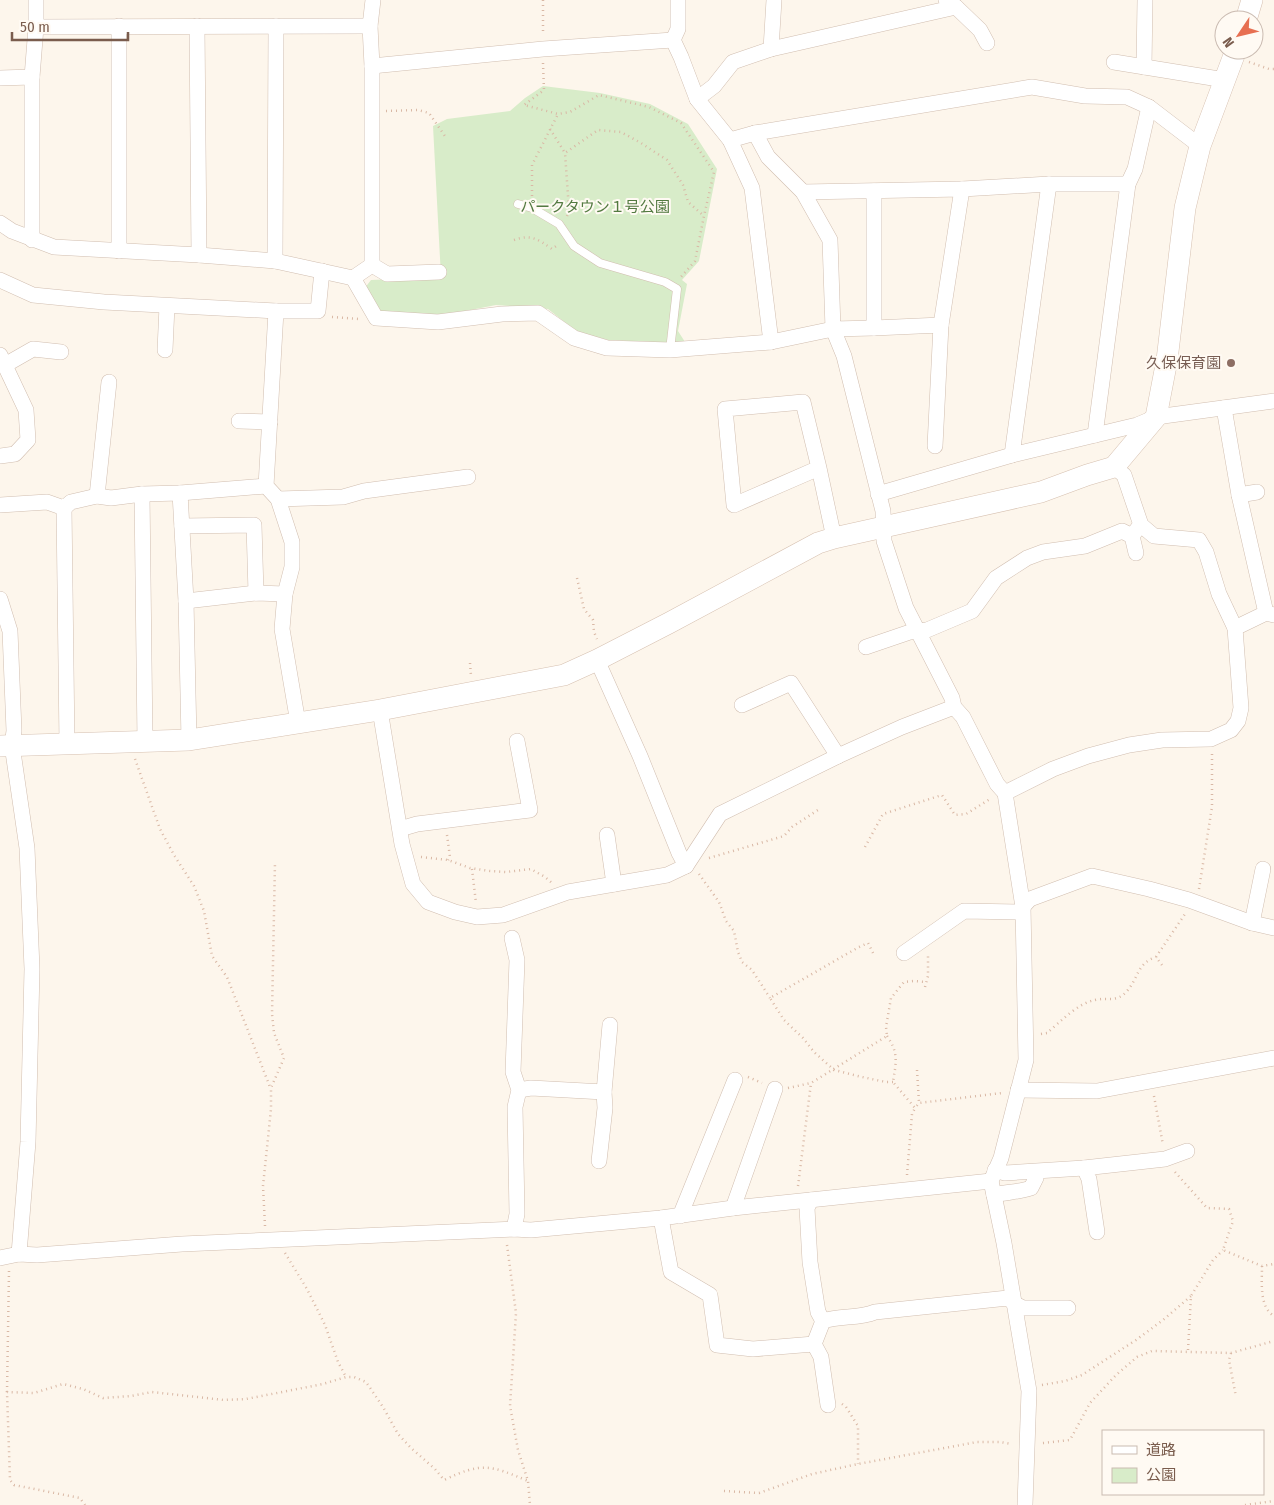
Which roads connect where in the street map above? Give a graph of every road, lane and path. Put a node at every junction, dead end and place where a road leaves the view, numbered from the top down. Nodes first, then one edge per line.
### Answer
1 (36, 0) edge
2 (373, 0) edge
3 (543, 0) edge
4 (678, 0) edge
5 (774, 0) edge
6 (1145, 0) edge
7 (951, 4) edge
8 (118, 26) junction
9 (197, 26) junction
10 (276, 26) junction
11 (370, 26) junction
12 (36, 27) junction
13 (673, 40) junction
14 (987, 43) dead end
15 (543, 49) junction
16 (771, 49) junction
17 (1232, 60) edge
18 (1250, 60) edge
19 (1114, 62) dead end
20 (372, 66) junction
21 (1144, 66) junction
22 (1274, 69) edge
23 (0, 78) edge
24 (32, 78) junction
25 (1225, 80) junction
26 (697, 99) junction
27 (1149, 107) junction
28 (372, 111) junction
29 (558, 114) junction
30 (550, 130) junction
31 (755, 133) junction
32 (446, 139) dead end
33 (730, 140) junction
34 (1200, 146) junction
35 (565, 153) junction
36 (1049, 184) junction
37 (1128, 184) junction
38 (962, 189) junction
39 (874, 191) junction
40 (803, 192) junction
41 (518, 204) dead end
42 (532, 208) junction
43 (704, 216) junction
44 (0, 223) edge
45 (562, 228) junction
46 (569, 238) junction
47 (32, 240) junction
48 (514, 240) dead end
49 (119, 251) junction
50 (199, 255) junction
51 (275, 261) junction
52 (372, 266) junction
53 (322, 271) junction
54 (439, 272) dead end
55 (353, 278) junction
56 (0, 280) edge
57 (673, 286) junction
58 (167, 306) junction
59 (276, 311) junction
60 (318, 311) junction
61 (376, 318) junction
62 (941, 325) junction
63 (833, 328) junction
64 (874, 328) junction
65 (770, 342) junction
66 (165, 350) dead end
67 (670, 350) junction
68 (61, 352) dead end
69 (2, 360) edge
70 (109, 382) dead end
71 (1274, 401) edge
72 (1224, 408) junction
73 (1156, 417) junction
74 (239, 421) dead end
75 (270, 422) junction
76 (1095, 435) junction
77 (935, 446) dead end
78 (1012, 455) junction
79 (0, 456) edge
80 (1114, 467) junction
81 (819, 468) junction
82 (468, 477) dead end
83 (266, 486) junction
84 (180, 492) junction
85 (1257, 492) dead end
86 (142, 494) junction
87 (878, 494) junction
88 (1239, 495) junction
89 (97, 496) junction
90 (278, 499) junction
91 (0, 505) edge
92 (64, 508) junction
93 (182, 526) junction
94 (883, 527) junction
95 (1136, 530) junction
96 (834, 538) junction
97 (1136, 553) dead end
98 (577, 578) dead end
99 (256, 593) junction
100 (285, 594) junction
101 (0, 599) edge
102 (186, 601) junction
103 (1270, 614) edge
104 (1235, 628) junction
105 (917, 630) junction
106 (866, 647) dead end
107 (602, 657) junction
108 (742, 705) dead end
109 (954, 707) junction
110 (380, 710) junction
111 (298, 723) junction
112 (1211, 739) junction
113 (189, 740) junction
114 (517, 741) dead end
115 (138, 742) junction
116 (67, 744) junction
117 (6, 745) edge
118 (838, 756) junction
119 (1005, 793) junction
120 (821, 808) dead end
121 (445, 820) junction
122 (400, 829) junction
123 (607, 835) dead end
124 (865, 847) dead end
125 (406, 858) junction
126 (448, 860) junction
127 (275, 862) dead end
128 (686, 866) junction
129 (472, 868) junction
130 (1263, 869) dead end
131 (614, 884) junction
132 (568, 892) junction
133 (1189, 900) junction
134 (1023, 906) junction
135 (477, 917) junction
136 (1252, 923) junction
137 (1274, 928) edge
138 (932, 934) junction
139 (512, 938) dead end
140 (873, 953) dead end
141 (904, 953) dead end
142 (1156, 957) junction
143 (1162, 965) dead end
144 (926, 982) junction
145 (925, 987) dead end
146 (770, 998) junction
147 (610, 1025) dead end
148 (1026, 1035) junction
149 (887, 1036) junction
150 (1274, 1058) edge
151 (834, 1070) junction
152 (917, 1070) dead end
153 (735, 1080) joint
154 (1153, 1081) junction
155 (893, 1082) junction
156 (811, 1083) junction
157 (271, 1088) junction
158 (775, 1089) junction
159 (519, 1090) junction
160 (1018, 1090) junction
161 (604, 1092) junction
162 (919, 1103) junction
163 (915, 1108) junction
164 (1187, 1151) dead end
165 (1165, 1159) junction
166 (599, 1161) dead end
167 (1084, 1168) junction
168 (1035, 1172) junction
169 (993, 1182) junction
170 (906, 1190) junction
171 (804, 1200) junction
172 (733, 1208) junction
173 (680, 1216) junction
174 (660, 1218) junction
175 (514, 1229) junction
176 (1097, 1232) dead end
177 (273, 1240) junction
178 (1223, 1250) junction
179 (18, 1254) junction
180 (0, 1258) edge
181 (1274, 1264) edge
182 (1262, 1266) junction
183 (1191, 1296) junction
184 (1015, 1304) junction
185 (1068, 1308) dead end
186 (1274, 1316) edge
187 (823, 1321) junction
188 (1274, 1341) edge
189 (814, 1344) junction
190 (1188, 1351) junction
191 (1230, 1353) junction
192 (346, 1377) junction
193 (1028, 1386) junction
194 (7, 1392) junction
195 (1236, 1397) dead end
196 (827, 1400) joint
197 (1027, 1446) junction
198 (858, 1464) junction
199 (528, 1481) junction
200 (724, 1491) dead end
201 (1274, 1501) edge
202 (85, 1505) edge
203 (530, 1505) edge
204 (1025, 1505) edge
205 (1245, 1505) edge

1 - 12 street
2 - 11 street
3 - 15 path
4 - 13 street
5 - 16 street
6 - 21 street
7 - 14 street
7 - 16 street
8 - 9 street
8 - 12 street
8 - 49 street
9 - 10 street
9 - 50 street
10 - 11 street
10 - 51 street
11 - 20 street
12 - 24 street
13 - 15 street
13 - 26 street
15 - 20 street
15 - 29 path
16 - 26 street
17 - 25 street
18 - 22 path
19 - 21 street
20 - 28 street
21 - 25 street
23 - 24 street
24 - 47 street
25 - 34 street
26 - 33 street
27 - 31 street
27 - 34 street
27 - 37 street
28 - 32 path
28 - 52 street
29 - 30 path
29 - 43 path
30 - 35 path
30 - 42 path
31 - 33 street
31 - 40 street
33 - 65 street
34 - 73 street
35 - 43 path
35 - 45 path
36 - 37 street
36 - 38 street
36 - 78 street
37 - 76 street
38 - 39 street
38 - 62 street
39 - 40 street
39 - 64 street
40 - 63 street
41 - 42 lane
42 - 45 lane
43 - 57 path
44 - 47 street
45 - 46 lane
46 - 48 path
46 - 57 lane
47 - 49 street
49 - 50 street
50 - 51 street
51 - 53 street
52 - 54 street
52 - 55 street
53 - 55 street
53 - 60 street
55 - 61 street
56 - 58 street
57 - 67 lane
58 - 59 street
58 - 66 street
59 - 60 street
59 - 75 street
60 - 61 path
61 - 67 street
62 - 64 street
62 - 77 street
63 - 64 street
63 - 65 street
63 - 87 street
65 - 67 street
68 - 69 street
69 - 79 street
70 - 89 street
71 - 72 street
72 - 73 street
72 - 88 street
73 - 76 street
73 - 80 street
74 - 75 street
75 - 83 street
76 - 78 street
78 - 87 street
80 - 94 street
80 - 95 street
81 - 81 street
81 - 96 street
82 - 90 street
83 - 84 street
83 - 90 street
84 - 86 street
84 - 93 street
85 - 88 street
86 - 89 street
86 - 115 street
87 - 94 street
88 - 103 street
89 - 92 street
90 - 100 street
91 - 92 street
92 - 116 street
93 - 99 street
93 - 102 street
94 - 96 street
94 - 105 street
95 - 97 street
95 - 104 street
95 - 105 street
96 - 107 street
98 - 107 path
99 - 100 street
99 - 102 street
100 - 111 street
101 - 117 street
102 - 113 street
103 - 104 street
104 - 112 street
105 - 106 street
105 - 109 street
107 - 110 street
107 - 128 street
108 - 118 street
109 - 118 street
109 - 119 street
110 - 111 street
110 - 122 street
111 - 113 street
112 - 119 street
112 - 133 path
113 - 115 street
114 - 121 street
115 - 116 street
115 - 157 path
116 - 117 street
117 - 179 street
118 - 128 street
119 - 124 path
119 - 134 street
120 - 128 path
121 - 122 street
121 - 126 path
122 - 125 street
123 - 131 street
125 - 126 path
125 - 135 street
126 - 129 path
127 - 157 path
128 - 131 street
128 - 146 path
129 - 132 path
129 - 135 path
130 - 136 street
131 - 132 street
132 - 135 street
133 - 134 street
133 - 136 street
133 - 142 path
134 - 138 street
134 - 148 street
136 - 137 street
138 - 141 street
138 - 144 path
139 - 159 street
140 - 146 path
142 - 143 path
142 - 148 path
144 - 145 path
144 - 149 path
146 - 151 path
147 - 161 street
148 - 160 street
149 - 151 path
149 - 155 path
150 - 154 street
151 - 155 path
151 - 156 path
152 - 162 path
153 - 158 path
153 - 173 street
154 - 160 street
154 - 165 path
155 - 163 path
156 - 158 path
156 - 171 path
157 - 177 path
158 - 172 street
159 - 161 street
159 - 175 street
160 - 162 path
160 - 169 street
161 - 166 street
162 - 163 path
163 - 170 path
164 - 165 street
165 - 167 street
165 - 178 path
167 - 168 street
167 - 176 street
168 - 169 street
168 - 169 street
169 - 170 street
169 - 184 street
170 - 171 street
171 - 172 street
171 - 187 street
172 - 173 street
173 - 174 street
174 - 175 street
174 - 189 street
175 - 177 street
175 - 199 path
177 - 179 street
177 - 192 path
178 - 182 path
178 - 183 path
179 - 180 street
179 - 194 path
181 - 182 path
182 - 186 path
183 - 190 path
183 - 193 path
184 - 185 street
184 - 187 street
184 - 193 street
187 - 189 street
188 - 191 path
189 - 196 street
190 - 191 path
190 - 197 path
191 - 195 path
192 - 194 path
192 - 199 path
193 - 197 street
194 - 202 path
196 - 198 path
197 - 198 path
197 - 204 street
198 - 200 path
199 - 203 path
201 - 205 path

